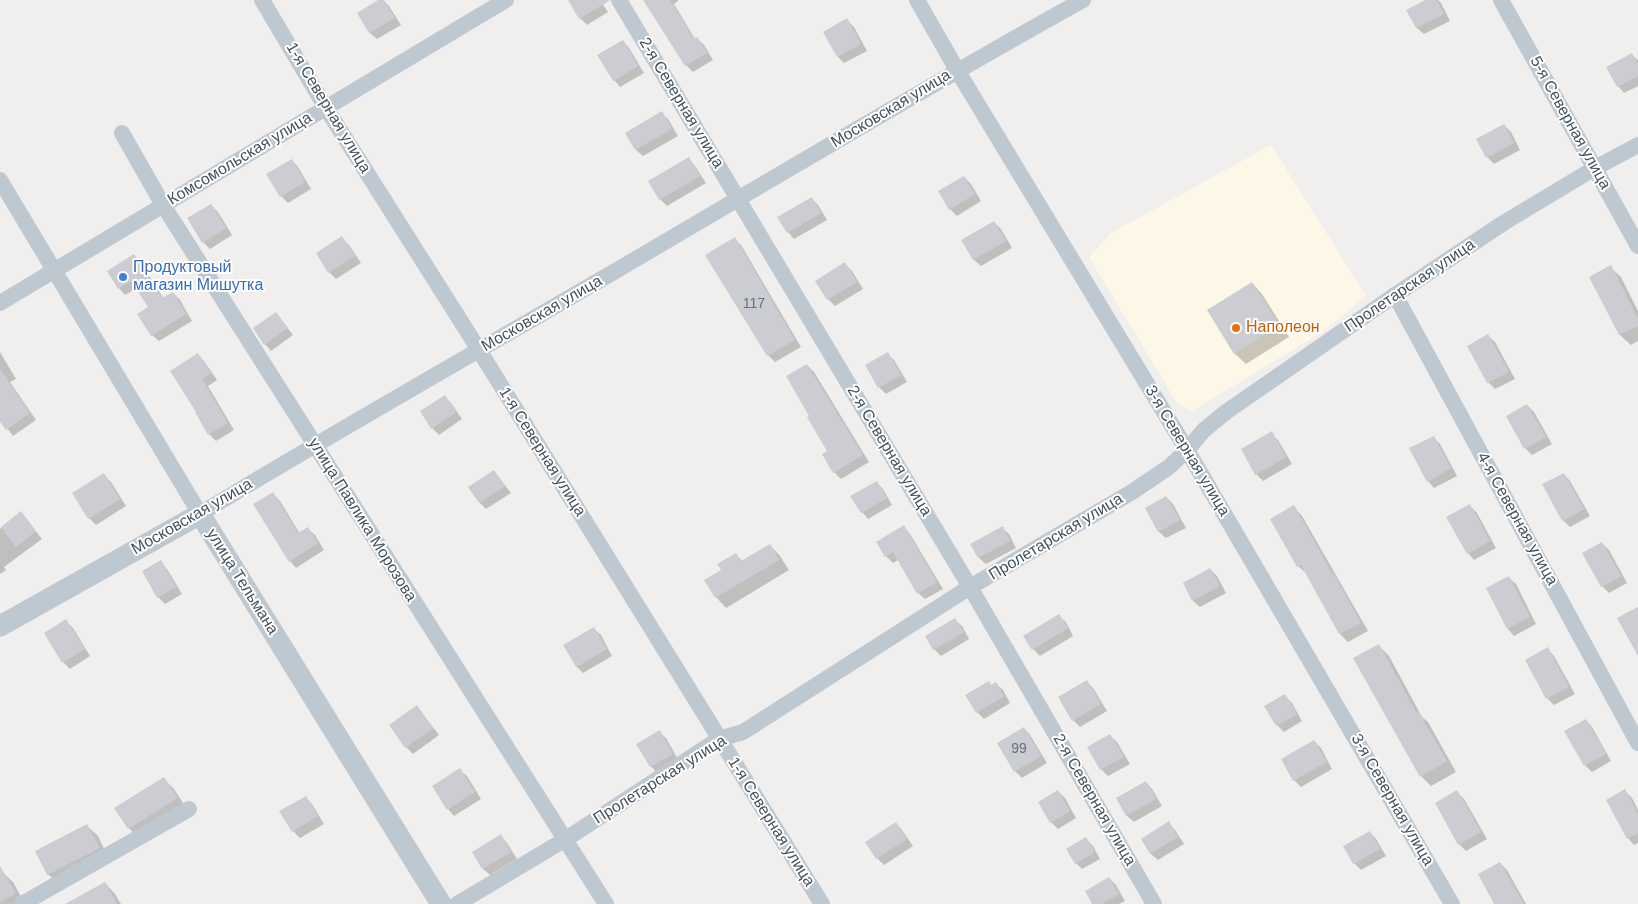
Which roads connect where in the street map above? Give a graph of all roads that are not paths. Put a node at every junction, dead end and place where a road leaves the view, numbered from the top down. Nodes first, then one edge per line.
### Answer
1 (262, 0) edge
2 (506, 0) edge
3 (619, 0) edge
4 (917, 0) edge
5 (1082, 0) edge
6 (1502, 0) edge
7 (957, 70) junction
8 (326, 108) junction
9 (122, 133) dead end
10 (1638, 145) edge
11 (1595, 168) junction
12 (0, 180) edge
13 (738, 199) junction
14 (163, 205) junction
15 (1638, 246) edge
16 (55, 270) junction
17 (1395, 295) junction
18 (0, 302) edge
19 (479, 350) junction
20 (314, 444) junction
21 (1187, 450) junction
22 (200, 514) junction
23 (970, 588) junction
24 (0, 626) edge
25 (719, 739) junction
26 (1638, 743) edge
27 (189, 809) dead end
28 (566, 839) junction
29 (22, 904) edge
30 (441, 904) edge
31 (457, 904) edge
32 (606, 904) edge
33 (822, 904) edge
34 (1154, 904) edge
35 (1452, 904) edge

1 - 8 street, 1-я Северная улица
2 - 8 street, Комсомольская улица
3 - 13 street, 2-я Северная улица
4 - 7 street, 3-я Северная улица
5 - 7 street, Московская улица
6 - 11 street, 5-я Северная улица
7 - 13 street, Московская улица
7 - 21 street, 3-я Северная улица
8 - 14 street, Комсомольская улица
8 - 19 street, 1-я Северная улица
9 - 14 street, улица Павлика Морозова
10 - 11 street, Пролетарская улица
11 - 15 street, 5-я Северная улица
11 - 17 street, Пролетарская улица
12 - 16 street, улица Тельмана
13 - 19 street, Московская улица
13 - 23 street, 2-я Северная улица
14 - 16 street, Комсомольская улица
14 - 20 street, улица Павлика Морозова
16 - 18 street, Комсомольская улица
16 - 22 street, улица Тельмана
17 - 21 street, Пролетарская улица
17 - 26 street, 4-я Северная улица
19 - 20 street, Московская улица
19 - 25 street, 1-я Северная улица
20 - 22 street, Московская улица
20 - 28 street, улица Павлика Морозова
21 - 23 street, Пролетарская улица
21 - 35 street, 3-я Северная улица
22 - 24 street, Московская улица
22 - 30 street, улица Тельмана
23 - 25 street, Пролетарская улица
23 - 34 street, 2-я Северная улица
25 - 28 street, Пролетарская улица
25 - 33 street, 1-я Северная улица
27 - 29 street
28 - 31 street, Пролетарская улица
28 - 32 street, улица Павлика Морозова

